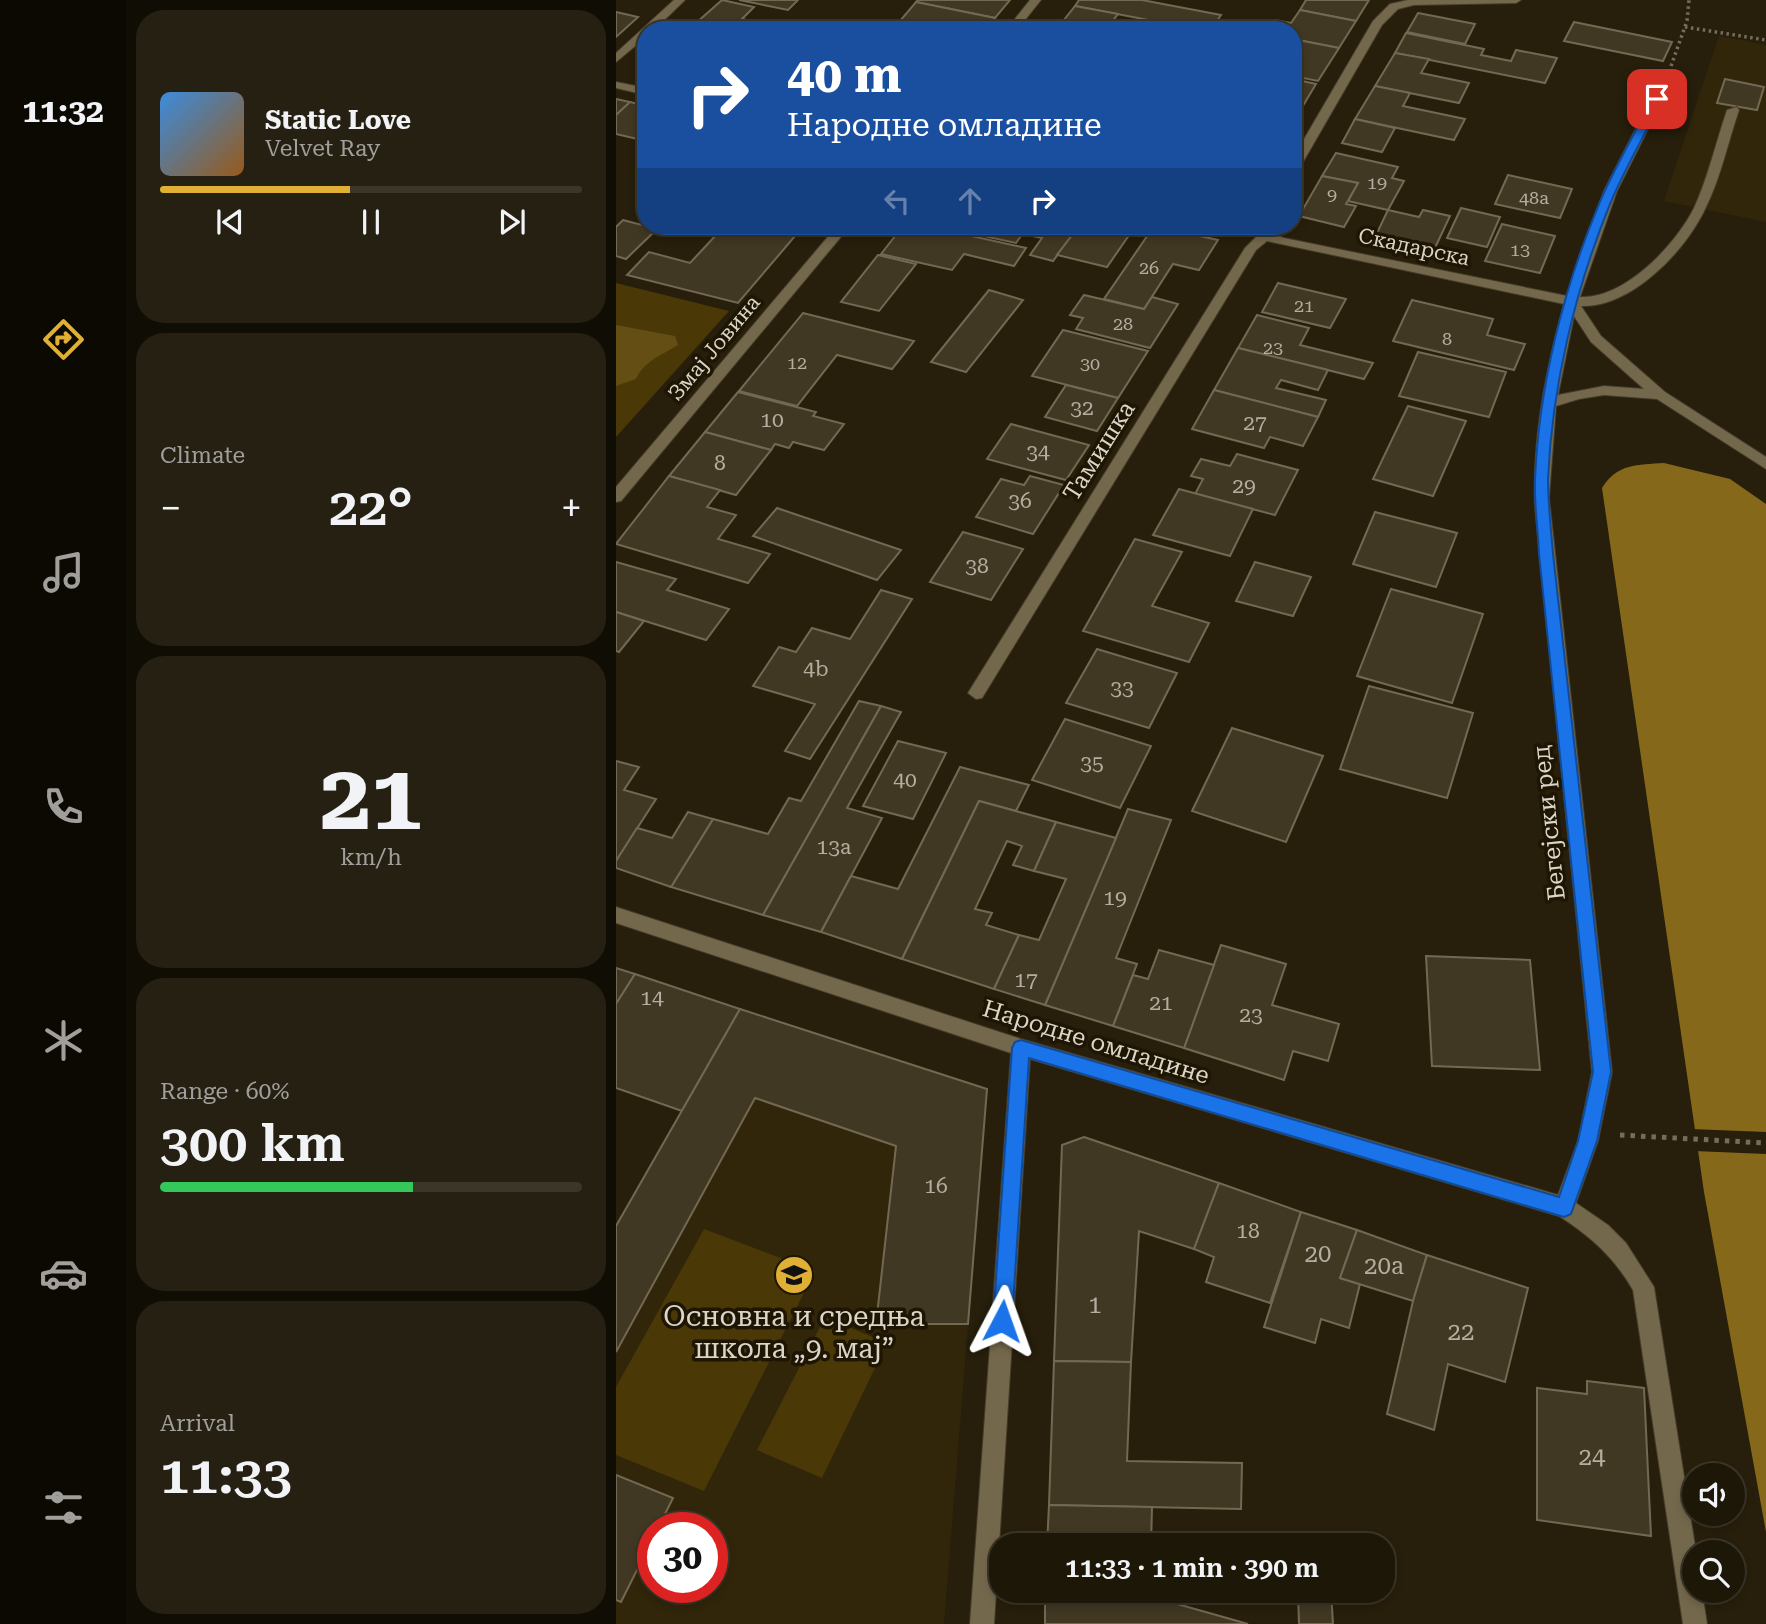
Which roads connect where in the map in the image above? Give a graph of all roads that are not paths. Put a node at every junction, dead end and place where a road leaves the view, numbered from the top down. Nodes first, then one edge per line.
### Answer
1 (680, 0) edge
2 (1036, 0) edge
3 (1516, 0) edge
4 (658, 21) edge
5 (1018, 21) edge
6 (637, 40) edge
7 (616, 59) edge
8 (616, 85) edge
9 (1663, 87) road end
10 (637, 90) edge
11 (1733, 110) dead end
12 (1302, 153) edge
13 (836, 235) edge
14 (1265, 236) joint
15 (1570, 301) junction
16 (1660, 395) junction
17 (1549, 404) junction
18 (1766, 464) edge
19 (619, 490) edge
20 (976, 693) dead end
21 (616, 915) edge
22 (1021, 1048) junction
23 (1564, 1208) junction
24 (982, 1624) edge
25 (1695, 1624) edge

1 - 4 street
2 - 5 street
3 - 12 street
6 - 7 street
8 - 10 street
9 - 15 street, Бегејски ред
11 - 15 street, Скадарска
13 - 19 street, Змај Јовина
14 - 15 street, Скадарска
14 - 20 street, Тамишка
15 - 16 street
15 - 17 street, Бегејски ред
16 - 17 street
16 - 18 street
17 - 23 street, Бегејски ред
21 - 22 street, Народне омладине
22 - 23 street, Народне омладине
22 - 24 street
23 - 25 street

